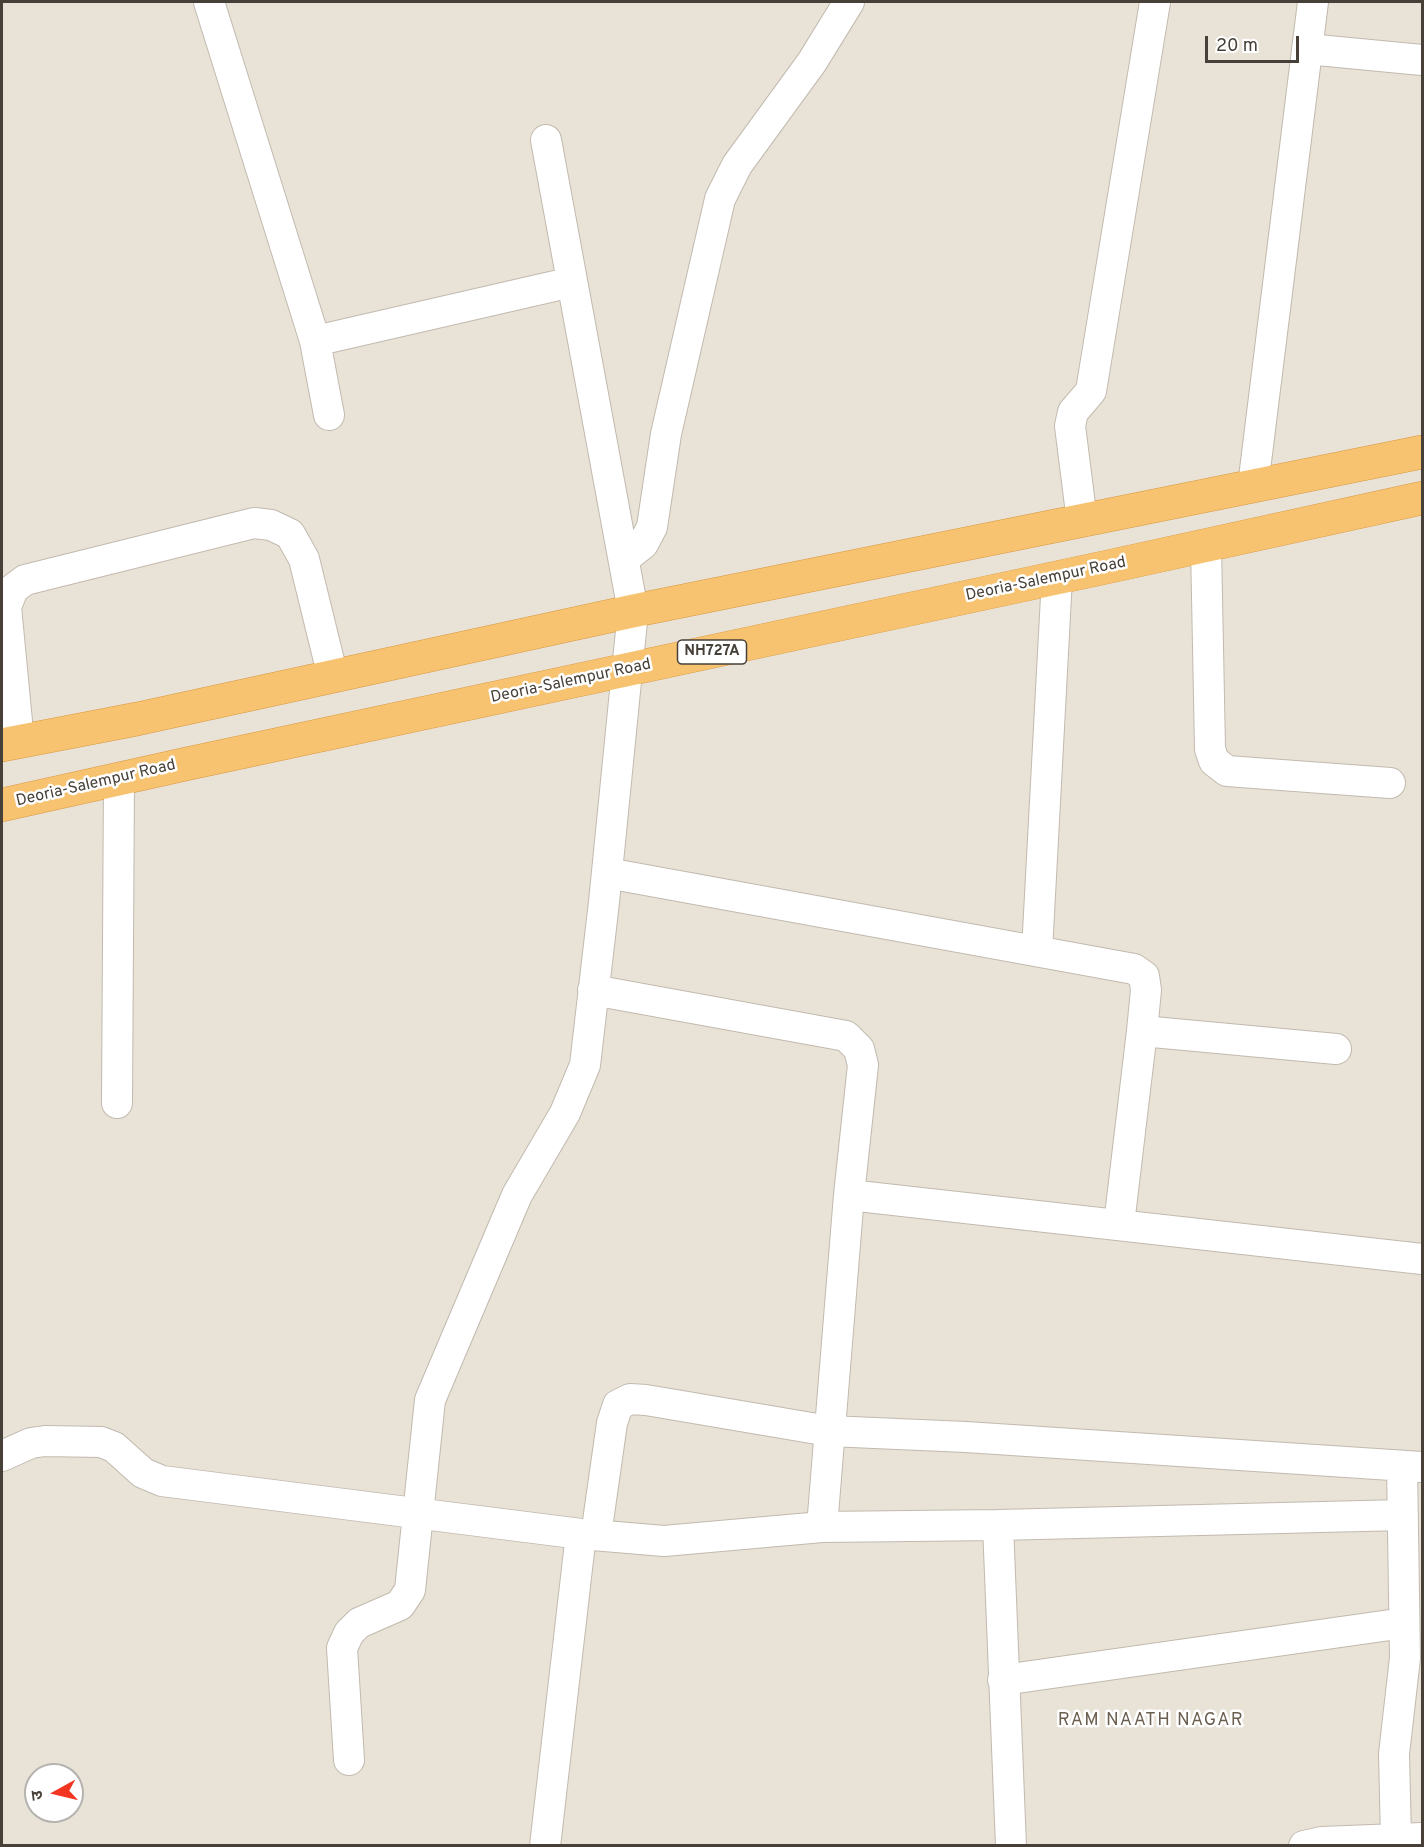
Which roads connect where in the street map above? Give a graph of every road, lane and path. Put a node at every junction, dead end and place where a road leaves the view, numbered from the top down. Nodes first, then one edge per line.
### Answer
1 (209, 2) edge
2 (849, 2) edge
3 (1155, 2) edge
4 (1313, 2) edge
5 (1307, 50) junction
6 (1422, 60) edge
7 (546, 140) dead end
8 (572, 282) junction
9 (315, 341) junction
10 (329, 415) dead end
11 (1422, 452) edge
12 (1253, 486) junction
13 (1422, 498) edge
14 (1082, 520) junction
15 (1206, 545) junction
16 (624, 559) junction
17 (1057, 578) junction
18 (633, 611) junction
19 (627, 670) junction
20 (333, 677) junction
21 (10, 743) edge
22 (119, 779) junction
23 (1390, 783) dead end
24 (2, 805) edge
25 (607, 873) junction
26 (1037, 951) junction
27 (593, 990) junction
28 (1142, 1030) junction
29 (1335, 1049) dead end
30 (117, 1103) dead end
31 (849, 1195) junction
32 (1119, 1224) junction
33 (1422, 1259) edge
34 (830, 1431) junction
35 (2, 1456) edge
36 (1412, 1466) edge
37 (417, 1512) junction
38 (1403, 1515) junction
39 (998, 1525) junction
40 (822, 1527) junction
41 (588, 1534) junction
42 (1404, 1623) junction
43 (1004, 1680) junction
44 (349, 1760) dead end
45 (1406, 1841) edge
46 (544, 1845) edge
47 (1011, 1845) edge
48 (1304, 1845) edge

1 - 9 street
2 - 16 street
3 - 14 street
4 - 5 street
5 - 6 street
5 - 12 street
7 - 8 street
8 - 9 street
8 - 16 street
9 - 10 street
11 - 12 highway
12 - 14 highway
13 - 15 highway, Deoria-Salempur Road / NH727A
14 - 18 highway
15 - 17 highway, Deoria-Salempur Road / NH727A
15 - 23 street
16 - 18 street
17 - 19 highway, Deoria-Salempur Road / NH727A
17 - 26 street
18 - 19 street
18 - 20 highway
19 - 22 highway, Deoria-Salempur Road / NH727A
19 - 25 street
20 - 21 highway
20 - 21 street
22 - 24 highway, Deoria-Salempur Road / NH727A
22 - 30 street
25 - 26 street
25 - 27 street
26 - 28 street
27 - 31 street
27 - 37 street
28 - 29 street
28 - 32 street
31 - 32 street
31 - 34 street
32 - 33 street
34 - 36 street
34 - 40 street
34 - 41 street
35 - 37 street
36 - 38 street
37 - 41 street
37 - 44 street
38 - 39 street
38 - 42 street
39 - 40 street
39 - 43 street
40 - 41 street
41 - 46 street
42 - 43 street
42 - 45 street
43 - 47 street
45 - 48 street

